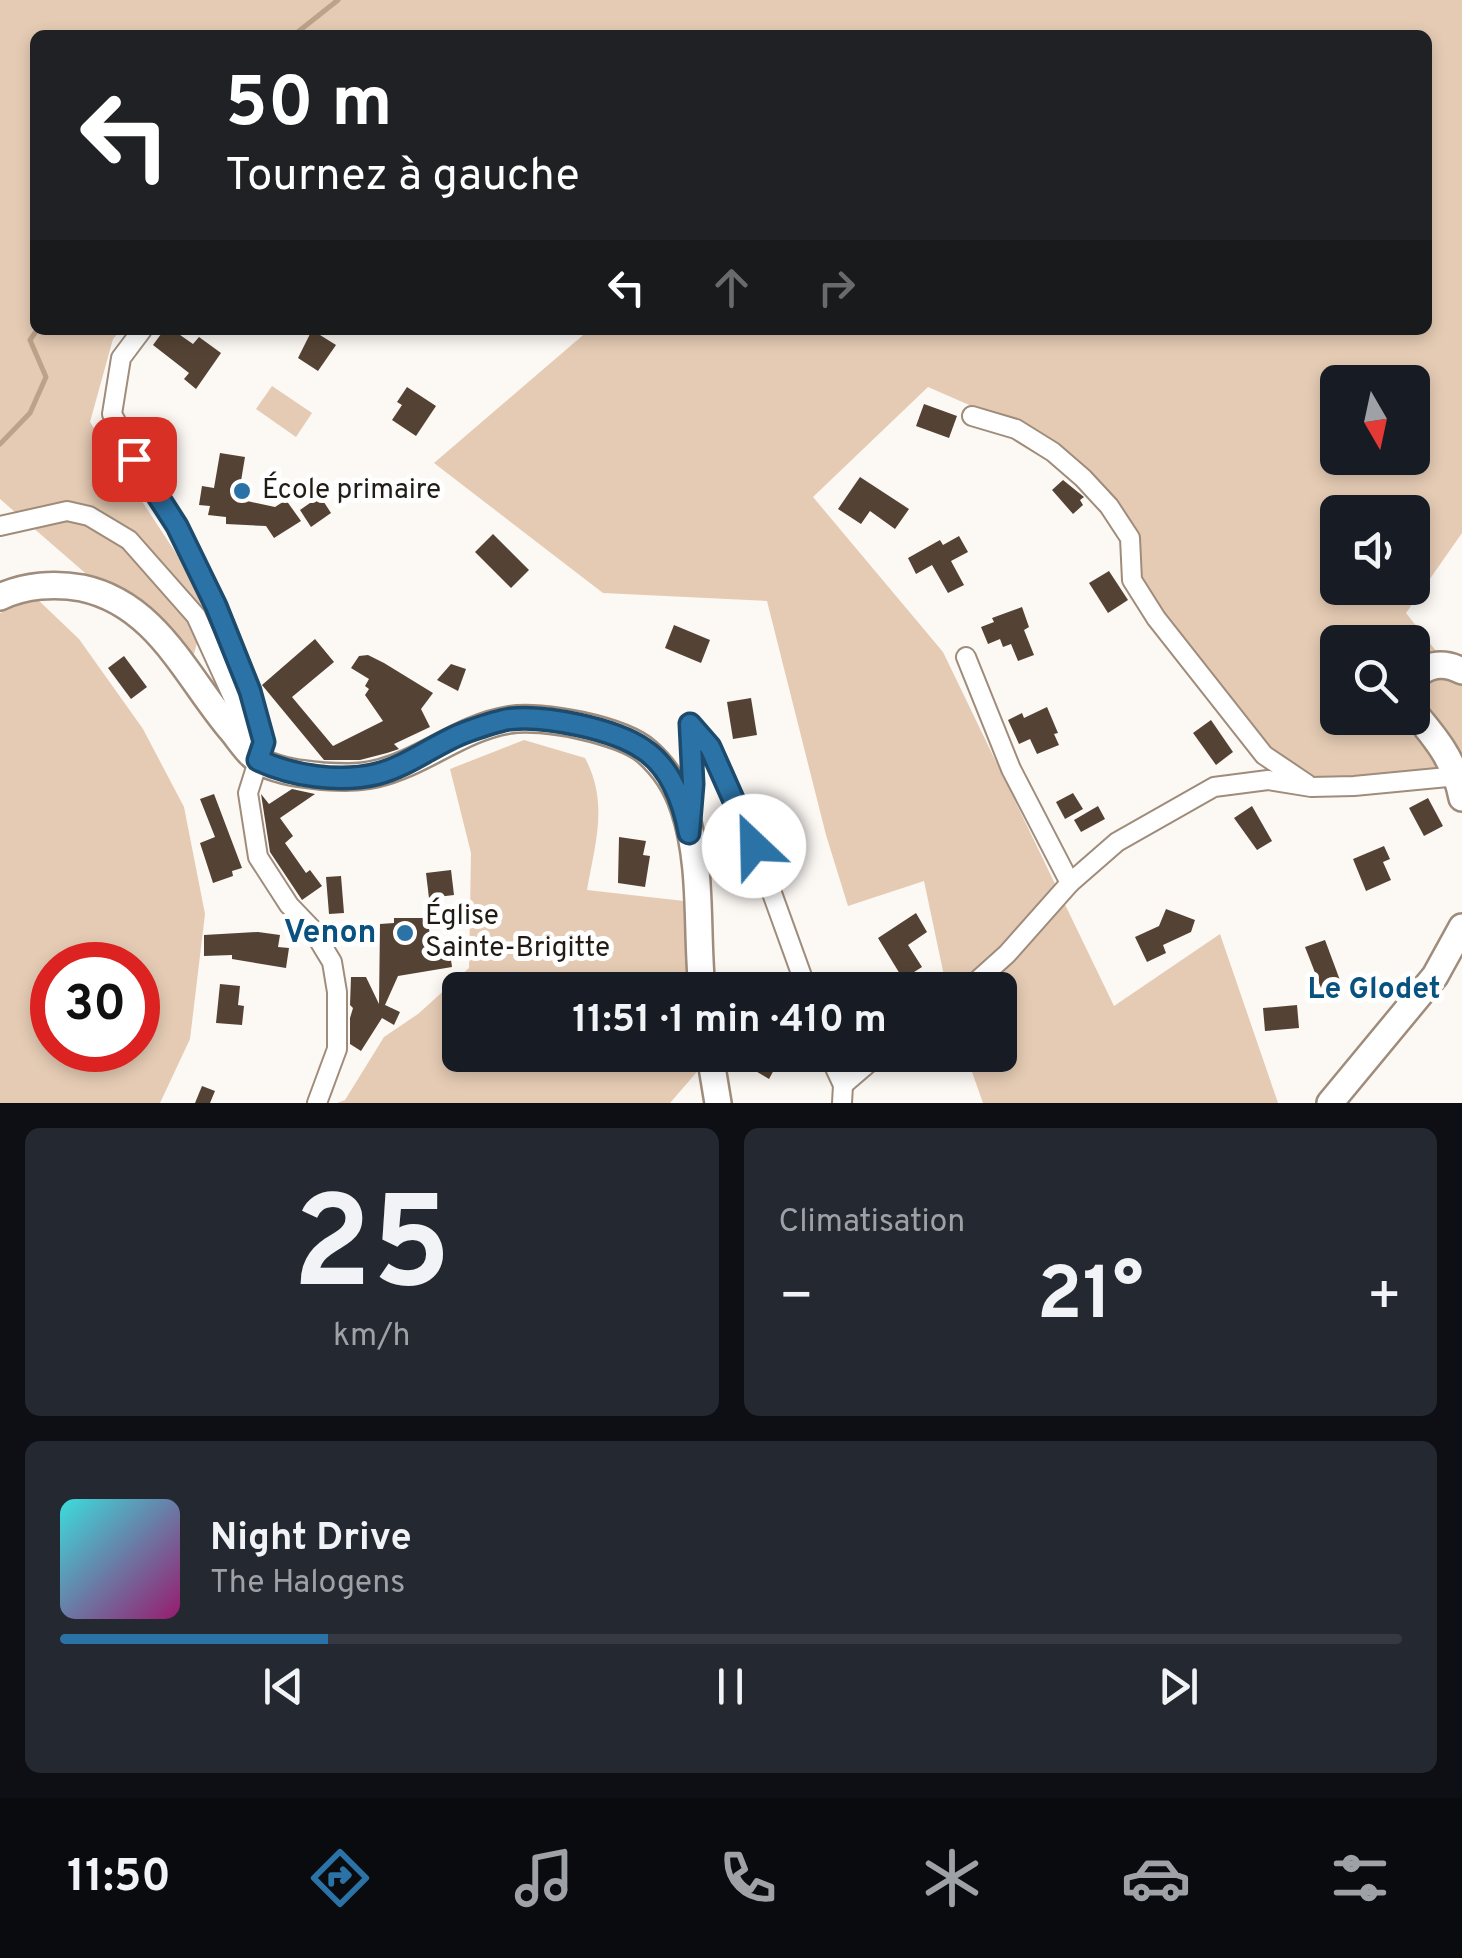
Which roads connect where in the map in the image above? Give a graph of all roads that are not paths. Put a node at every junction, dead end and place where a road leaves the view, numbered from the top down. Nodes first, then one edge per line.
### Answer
1 (138, 335) edge
2 (972, 416) dead end
3 (0, 526) edge
4 (0, 597) edge
5 (966, 657) dead end
6 (1430, 666) edge
7 (1462, 671) edge
8 (1430, 731) edge
9 (261, 751) junction
10 (1311, 787) junction
11 (1460, 787) edge
12 (689, 833) junction
13 (1070, 882) junction
14 (1462, 927) edge
15 (701, 972) edge
16 (800, 972) edge
17 (987, 972) edge
18 (713, 1072) edge
19 (862, 1072) edge
20 (842, 1094) edge
21 (317, 1103) edge
22 (718, 1103) edge
23 (1330, 1103) edge

1 - 9 street
2 - 10 street
3 - 9 street
4 - 9 street
5 - 13 street
6 - 7 street
8 - 11 street
9 - 12 street
9 - 21 street
10 - 11 street
10 - 13 street
12 - 15 street
12 - 16 street
13 - 17 street
14 - 23 street
18 - 22 street
19 - 20 street

